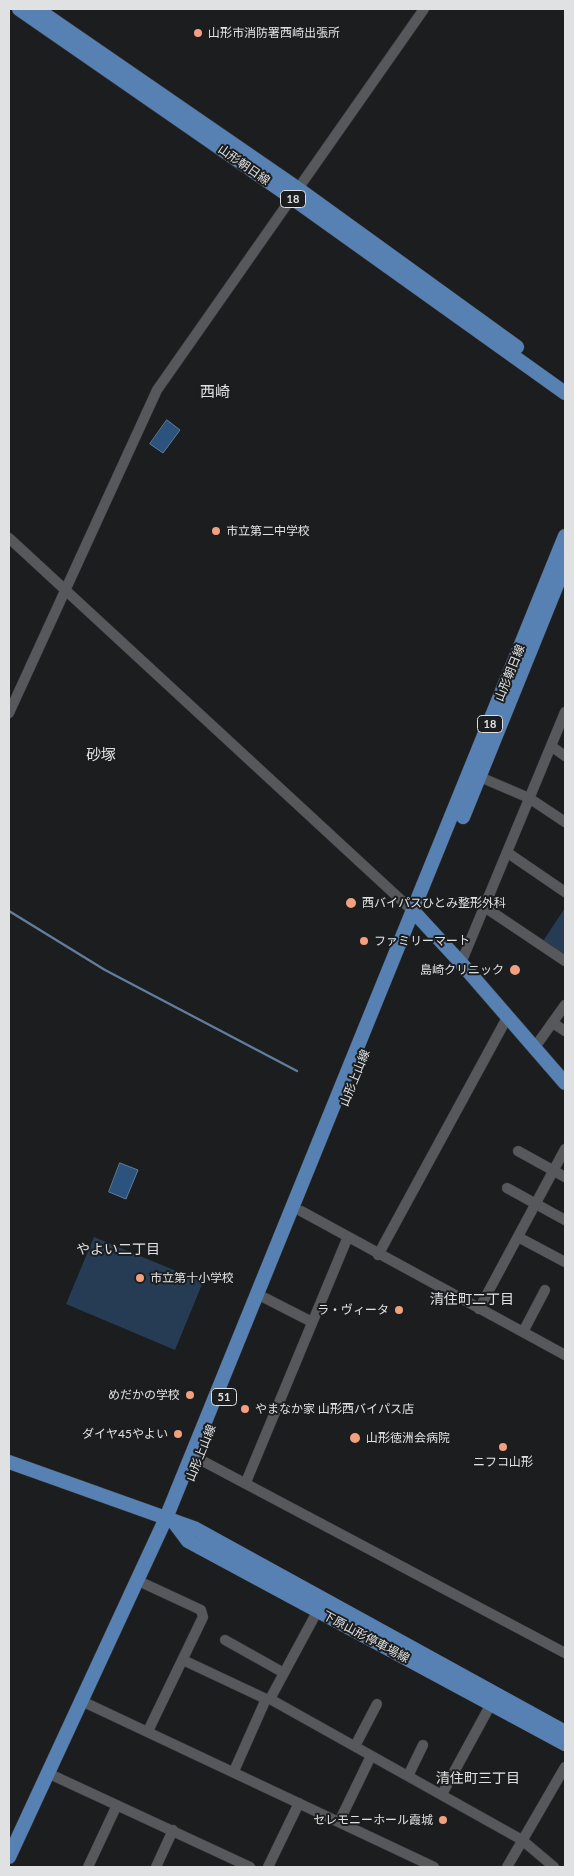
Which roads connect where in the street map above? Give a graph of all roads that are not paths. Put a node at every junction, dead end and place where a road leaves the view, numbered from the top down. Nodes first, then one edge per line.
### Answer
1 (18, 9) edge
2 (37, 9) edge
3 (424, 9) edge
4 (294, 193) junction
5 (565, 381) edge
6 (565, 393) edge
7 (565, 536) edge
8 (9, 538) edge
9 (565, 565) edge
10 (65, 591) junction
11 (565, 712) edge
12 (9, 713) edge
13 (551, 746) junction
14 (565, 756) edge
15 (474, 775) junction
16 (529, 798) junction
17 (565, 822) edge
18 (508, 853) junction
19 (565, 892) edge
20 (486, 908) junction
21 (417, 916) junction
22 (565, 961) edge
23 (461, 963) junction
24 (565, 1004) edge
25 (508, 1016) junction
26 (553, 1022) junction
27 (565, 1031) edge
28 (535, 1047) junction
29 (565, 1083) edge
30 (565, 1149) edge
31 (518, 1151) dead end
32 (554, 1170) junction
33 (565, 1176) edge
34 (507, 1188) dead end
35 (536, 1204) junction
36 (300, 1211) junction
37 (565, 1220) edge
38 (518, 1237) junction
39 (347, 1238) junction
40 (378, 1255) junction
41 (565, 1262) edge
42 (545, 1290) dead end
43 (265, 1298) junction
44 (479, 1309) junction
45 (312, 1322) junction
46 (523, 1332) junction
47 (565, 1355) edge
48 (199, 1459) junction
49 (9, 1462) edge
50 (246, 1482) junction
51 (170, 1520) junction
52 (145, 1584) junction
53 (318, 1610) junction
54 (225, 1640) dead end
55 (565, 1654) edge
56 (183, 1660) junction
57 (284, 1672) junction
58 (268, 1699) junction
59 (88, 1704) junction
60 (377, 1704) dead end
61 (491, 1704) junction
62 (148, 1732) junction
63 (565, 1732) edge
64 (565, 1744) edge
65 (423, 1745) dead end
66 (355, 1746) junction
67 (371, 1756) junction
68 (565, 1767) edge
69 (234, 1771) junction
70 (54, 1776) junction
71 (408, 1776) junction
72 (442, 1794) junction
73 (299, 1803) junction
74 (117, 1805) junction
75 (339, 1822) junction
76 (173, 1830) junction
77 (522, 1840) junction
78 (9, 1857) edge
79 (12, 1867) edge
80 (88, 1867) edge
81 (156, 1867) edge
82 (250, 1867) edge
83 (268, 1867) edge
84 (434, 1867) edge
85 (507, 1867) edge
86 (554, 1867) edge

1 - 4 main road, 山形朝日線 / 18
2 - 4 main road, 山形朝日線 / 18
3 - 4 street
4 - 5 main road, 山形朝日線 / 18
4 - 6 main road, 山形朝日線 / 18
4 - 10 street
7 - 15 main road, 山形朝日線 / 18
8 - 10 street
9 - 15 main road, 山形朝日線 / 18
10 - 12 street
10 - 21 street
11 - 13 street
13 - 14 street
13 - 16 street
15 - 16 street
15 - 21 main road, 山形朝日線 / 18
16 - 17 street
16 - 18 street
18 - 19 street
18 - 20 street
20 - 22 street
20 - 23 street
21 - 23 main road
21 - 36 main road, 山形上山線 / 51
21 - 51 main road, 山形上山線 / 51
23 - 25 main road
24 - 26 street
25 - 28 main road
25 - 40 street
26 - 27 street
26 - 28 street
28 - 29 main road
30 - 32 street
31 - 32 street
32 - 33 street
32 - 35 street
34 - 35 street
35 - 37 street
35 - 38 street
36 - 39 street
36 - 43 main road, 山形上山線 / 51
38 - 41 street
38 - 44 street
39 - 40 street
39 - 45 street
40 - 44 street
42 - 46 street
43 - 45 street
43 - 48 main road, 山形上山線 / 51
44 - 46 street
45 - 50 street
46 - 47 street
48 - 50 street
48 - 51 main road, 山形上山線 / 51
49 - 51 main road, 下原山形停車場線
50 - 55 street
51 - 52 main road, 山形上山線 / 51
51 - 53 main road, 下原山形停車場線
51 - 63 main road, 下原山形停車場線
51 - 78 main road, 山形上山線 / 51
52 - 56 street
52 - 59 main road, 山形上山線 / 51
53 - 57 street
53 - 61 main road, 下原山形停車場線
54 - 57 street
56 - 58 street
56 - 62 street
57 - 58 street
58 - 66 street
58 - 69 street
59 - 62 street
59 - 70 main road, 山形上山線 / 51
60 - 66 street
61 - 64 main road, 下原山形停車場線
61 - 72 street
62 - 69 street
65 - 71 street
66 - 67 street
67 - 71 street
67 - 75 street
68 - 77 street
69 - 73 street
70 - 74 street
70 - 79 main road, 山形上山線 / 51
71 - 72 street
72 - 77 street
73 - 75 street
73 - 83 street
74 - 76 street
74 - 80 street
75 - 84 street
76 - 81 street
76 - 82 street
77 - 85 street
77 - 86 street

